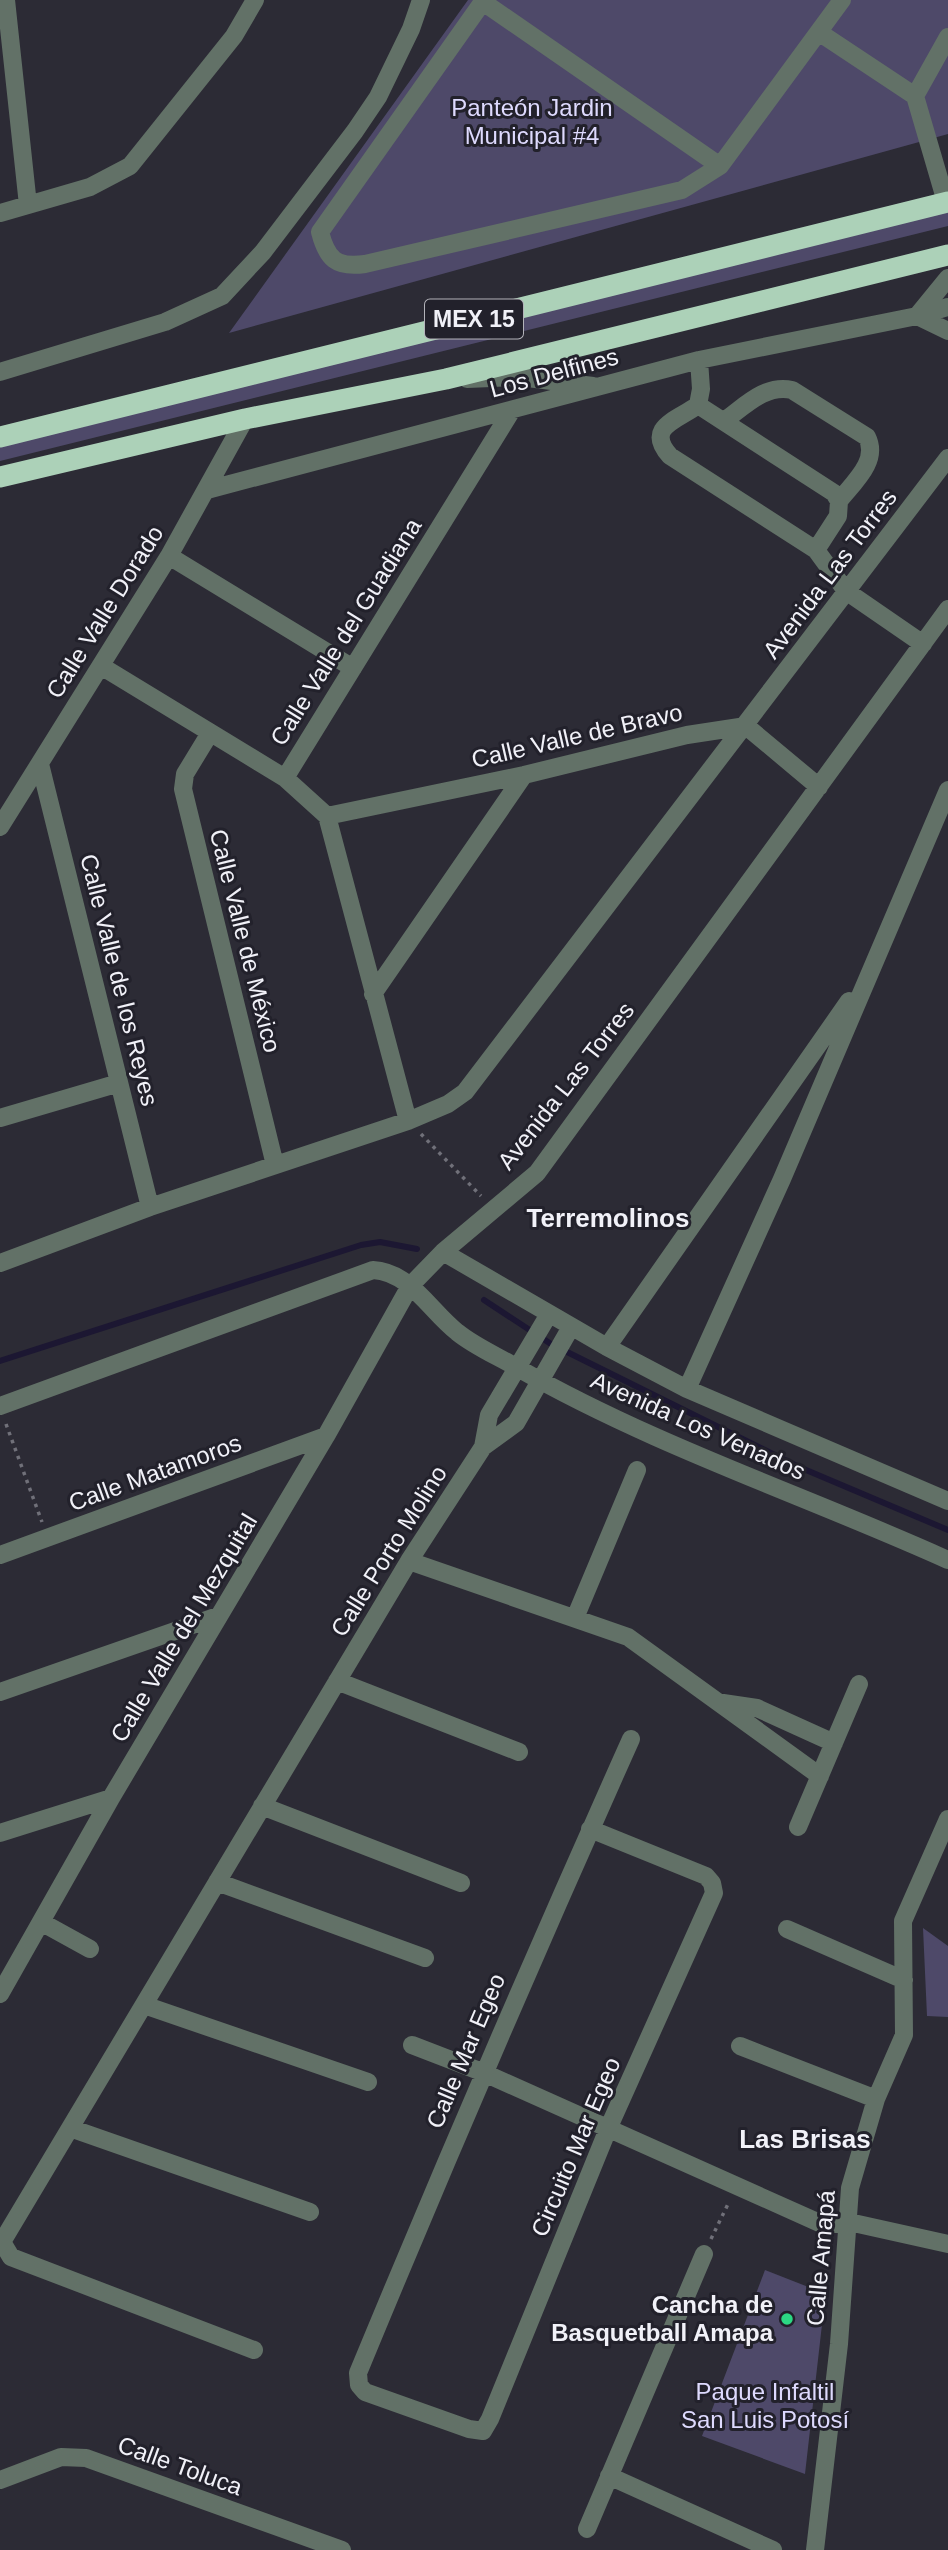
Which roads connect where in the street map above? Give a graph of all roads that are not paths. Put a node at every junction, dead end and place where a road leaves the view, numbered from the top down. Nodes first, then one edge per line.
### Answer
1 (6, 0) edge
2 (255, 0) edge
3 (421, 0) edge
4 (842, 0) edge
5 (484, 1) edge
6 (820, 33) junction
7 (948, 37) edge
8 (915, 96) junction
9 (720, 166) junction
10 (947, 202) edge
11 (28, 205) junction
12 (0, 213) edge
13 (948, 255) edge
14 (948, 278) edge
15 (948, 307) edge
16 (917, 316) junction
17 (948, 331) edge
18 (699, 360) junction
19 (0, 372) edge
20 (446, 379) junction
21 (599, 387) junction
22 (698, 405) junction
23 (512, 410) junction
24 (245, 419) junction
25 (724, 421) junction
26 (0, 437) edge
27 (948, 458) edge
28 (0, 477) edge
29 (207, 490) junction
30 (839, 501) junction
31 (816, 550) junction
32 (169, 556) junction
33 (846, 591) junction
34 (948, 609) edge
35 (923, 644) junction
36 (101, 666) junction
37 (352, 667) junction
38 (746, 726) junction
39 (210, 733) junction
40 (40, 764) junction
41 (524, 775) junction
42 (285, 778) junction
43 (819, 787) junction
44 (948, 790) edge
45 (327, 816) junction
46 (0, 827) edge
47 (872, 969) junction
48 (373, 994) junction
49 (119, 1083) junction
50 (0, 1118) edge
51 (408, 1121) junction
52 (275, 1165) junction
53 (150, 1207) junction
54 (443, 1252) junction
55 (0, 1263) edge
56 (410, 1286) junction
57 (545, 1320) junction
58 (567, 1335) junction
59 (607, 1347) junction
60 (517, 1367) junction
61 (540, 1381) junction
62 (687, 1389) junction
63 (2, 1414) edge
64 (327, 1436) junction
65 (483, 1447) junction
66 (637, 1470) dead end
67 (948, 1501) edge
68 (0, 1555) edge
69 (409, 1560) junction
70 (948, 1560) edge
71 (219, 1616) junction
72 (575, 1618) junction
73 (337, 1681) junction
74 (859, 1684) dead end
75 (0, 1692) edge
76 (719, 1702) junction
77 (631, 1739) dead end
78 (834, 1743) junction
79 (519, 1752) dead end
80 (821, 1776) junction
81 (111, 1798) junction
82 (262, 1806) junction
83 (948, 1819) edge
84 (798, 1827) dead end
85 (590, 1829) junction
86 (0, 1833) edge
87 (217, 1882) junction
88 (461, 1883) dead end
89 (41, 1922) junction
90 (787, 1929) dead end
91 (89, 1949) dead end
92 (425, 1958) dead end
93 (904, 1980) junction
94 (0, 1994) edge
95 (144, 2005) junction
96 (412, 2045) dead end
97 (740, 2046) dead end
98 (482, 2072) junction
99 (368, 2082) dead end
100 (876, 2099) junction
101 (70, 2128) junction
102 (608, 2129) junction
103 (310, 2212) dead end
104 (849, 2222) junction
105 (948, 2244) edge
106 (3, 2251) edge
107 (704, 2254) road end
108 (254, 2350) dead end
109 (359, 2385) joint
110 (609, 2476) junction
111 (0, 2480) edge
112 (587, 2529) dead end
113 (342, 2550) edge
114 (773, 2550) edge
115 (815, 2550) edge

1 - 11 street
2 - 11 street
3 - 19 street
4 - 6 street
5 - 9 street
5 - 9 street
6 - 8 street
6 - 9 street
7 - 8 street
8 - 10 street
10 - 26 highway, MEX 15
11 - 12 street
13 - 20 highway, MEX 15
14 - 16 street
15 - 16 street, Los Delfines
16 - 17 street
16 - 18 street, Los Delfines
18 - 21 street, Los Delfines
18 - 22 street
20 - 21 street
20 - 24 highway, MEX 15
21 - 23 street, Los Delfines
22 - 25 street
22 - 31 street
23 - 29 street, Los Delfines
23 - 37 street, Calle Valle del Guadiana
24 - 28 highway, MEX 15
24 - 29 street, Calle Valle Dorado
25 - 30 street
25 - 30 street
27 - 33 street, Avenida Las Torres
29 - 32 street, Calle Valle Dorado
30 - 31 street
31 - 33 street
32 - 36 street, Calle Valle Dorado
32 - 37 street
33 - 35 street
33 - 38 street, Avenida Las Torres
34 - 35 street, Avenida Las Torres
35 - 43 street, Avenida Las Torres
36 - 39 street
36 - 40 street, Calle Valle Dorado
37 - 42 street, Calle Valle del Guadiana
38 - 41 street, Calle Valle de Bravo
38 - 43 street
38 - 51 street, Avenida Las Torres
39 - 42 street
39 - 52 street, Calle Valle de México
40 - 46 street, Calle Valle Dorado
40 - 49 street, Calle Valle de los Reyes
41 - 45 street, Calle Valle de Bravo
41 - 48 street
42 - 45 street, Calle Valle del Guadiana
43 - 54 street, Avenida Las Torres
44 - 47 street
45 - 48 street
47 - 59 street
47 - 62 street
48 - 51 street
49 - 50 street
49 - 53 street, Calle Valle de los Reyes
51 - 52 street, Avenida Las Torres
52 - 53 street, Avenida Las Torres
53 - 55 street, Avenida Las Torres
54 - 56 street, Avenida Las Torres
54 - 57 street, Avenida Los Venados
56 - 60 street, Avenida Los Venados
56 - 63 street
56 - 64 street, Calle Valle del Mezquital
57 - 58 street, Avenida Los Venados
57 - 60 street, Calle Porto Molino
58 - 59 street, Avenida Los Venados
58 - 61 street, Calle Porto Molino
59 - 62 street, Avenida Los Venados
60 - 61 street, Avenida Los Venados
60 - 65 street, Calle Porto Molino
61 - 65 street, Calle Porto Molino
61 - 70 street, Avenida Los Venados
62 - 67 street, Avenida Los Venados
64 - 68 street, Calle Matamoros
64 - 71 street, Calle Valle del Mezquital
65 - 69 street, Calle Porto Molino
66 - 72 street
69 - 72 street
69 - 73 street, Calle Porto Molino
71 - 75 street
71 - 81 street, Calle Valle del Mezquital
72 - 76 street
73 - 79 street
73 - 82 street, Calle Porto Molino
74 - 78 street
76 - 78 street
76 - 80 street
77 - 85 street, Calle Mar Egeo
78 - 80 street
80 - 84 street
81 - 86 street
81 - 89 street, Calle Valle del Mezquital
82 - 87 street, Calle Porto Molino
82 - 88 street
83 - 93 street, Calle Amapá
85 - 98 street, Calle Mar Egeo
85 - 102 street, Circuito Mar Egeo
87 - 92 street
87 - 95 street, Calle Porto Molino
89 - 91 street
89 - 94 street, Calle Valle del Mezquital
90 - 93 street
93 - 100 street, Calle Amapá
95 - 99 street
95 - 101 street, Calle Porto Molino
96 - 98 street
97 - 100 street
98 - 102 street
98 - 109 street, Calle Mar Egeo
100 - 104 street, Calle Amapá
101 - 103 street
101 - 106 street, Calle Porto Molino
102 - 104 street
102 - 109 street, Circuito Mar Egeo
104 - 105 street
104 - 115 street, Calle Amapá
106 - 108 street
107 - 110 street
110 - 112 street
110 - 114 street
111 - 113 street, Calle Toluca

